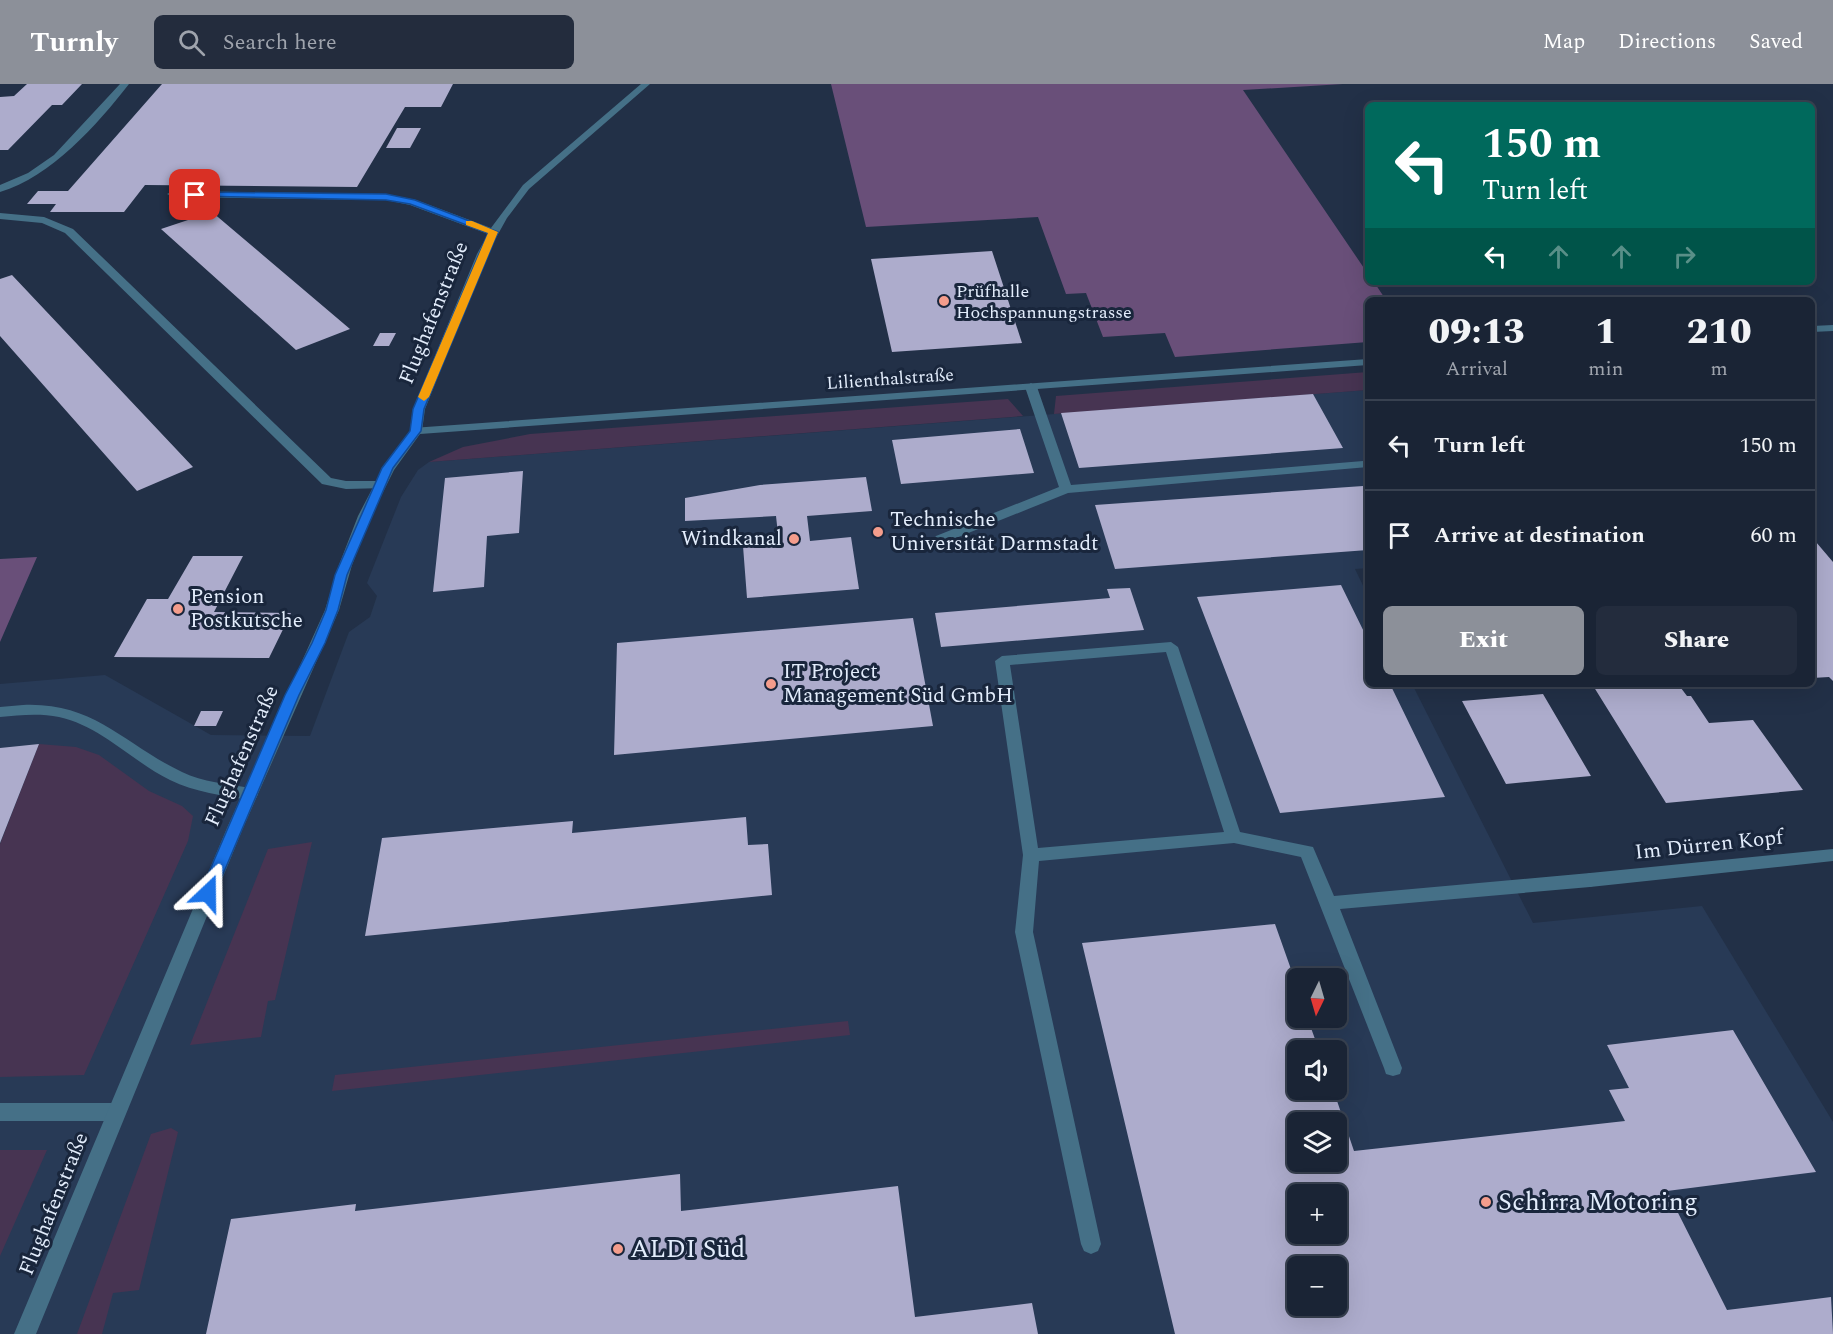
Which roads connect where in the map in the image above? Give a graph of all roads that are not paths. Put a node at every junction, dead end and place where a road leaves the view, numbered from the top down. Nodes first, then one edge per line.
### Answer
1 (125, 84) edge
2 (646, 84) edge
3 (0, 189) edge
4 (172, 194) dead end
5 (0, 216) edge
6 (493, 232) junction
7 (1833, 328) edge
8 (1815, 330) edge
9 (1365, 362) edge
10 (1031, 387) junction
11 (416, 431) junction
12 (1363, 465) dead end
13 (380, 485) junction
14 (1066, 489) junction
15 (941, 539) dead end
16 (0, 712) edge
17 (250, 794) junction
18 (1234, 837) junction
19 (1031, 855) junction
20 (1833, 855) edge
21 (1329, 903) junction
22 (1393, 1068) dead end
23 (0, 1112) edge
24 (116, 1112) junction
25 (1091, 1244) dead end
26 (25, 1334) edge

1 - 3 street
2 - 6 street, Flughafenstraße
4 - 6 street
5 - 13 street
6 - 11 street, Flughafenstraße
7 - 8 street
9 - 10 street, Lilienthalstraße
10 - 11 street, Lilienthalstraße
10 - 14 street
11 - 13 street, Flughafenstraße
12 - 14 street
13 - 17 street, Flughafenstraße
14 - 15 street
16 - 17 street
17 - 24 street, Flughafenstraße
18 - 19 street
18 - 19 street
18 - 21 street
19 - 25 street
20 - 21 street, Im Dürren Kopf
21 - 22 street
23 - 24 street
24 - 26 street, Flughafenstraße

